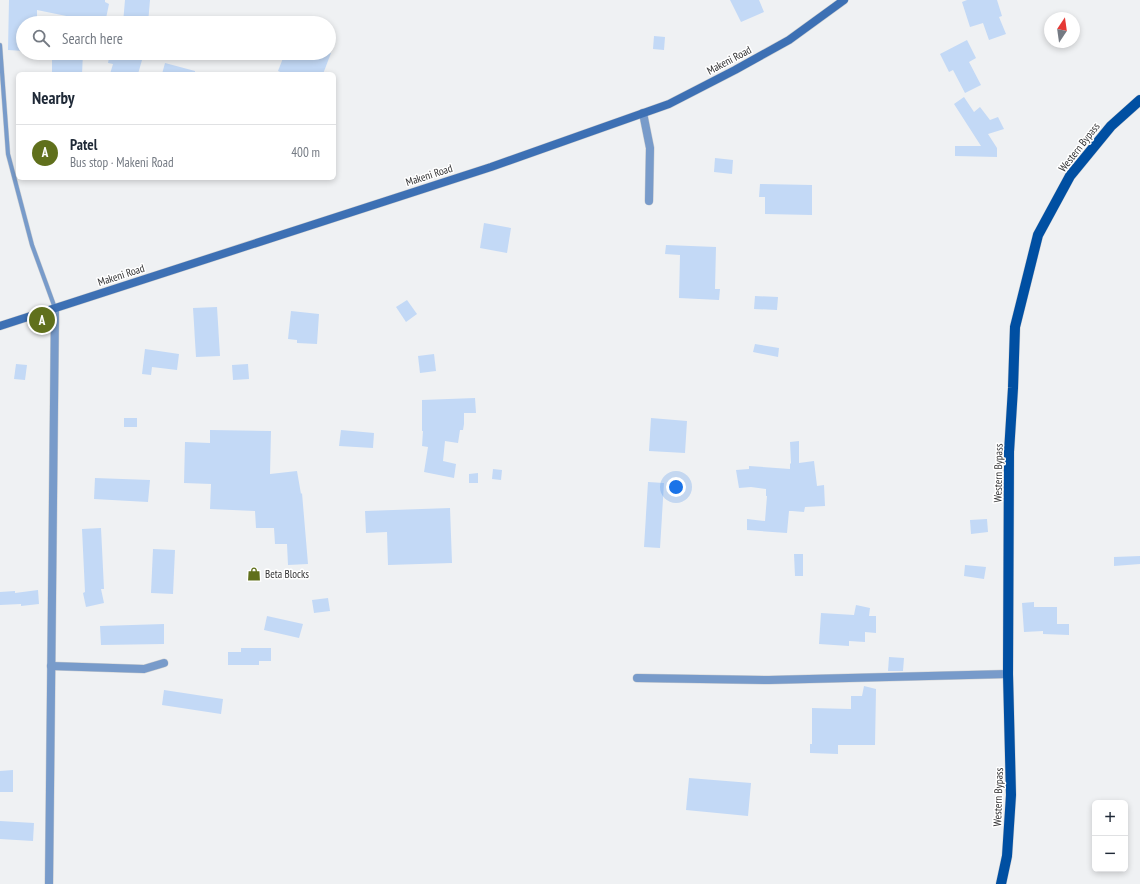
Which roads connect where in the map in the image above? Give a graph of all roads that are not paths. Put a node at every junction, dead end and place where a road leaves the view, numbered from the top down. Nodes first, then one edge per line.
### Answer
1 (844, 0) edge
2 (0, 45) edge
3 (1140, 100) edge
4 (642, 113) junction
5 (649, 201) dead end
6 (55, 308) junction
7 (0, 326) edge
8 (164, 663) dead end
9 (51, 666) junction
10 (1008, 674) junction
11 (637, 678) dead end
12 (49, 884) edge
13 (1001, 884) edge

1 - 4 main road, Makeni Road
2 - 6 lane
3 - 10 main road, Western Bypass
4 - 5 street
4 - 6 main road, Makeni Road
6 - 7 main road, Makeni Road
6 - 9 street
8 - 9 street
9 - 12 street
10 - 11 street
10 - 13 main road, Western Bypass

